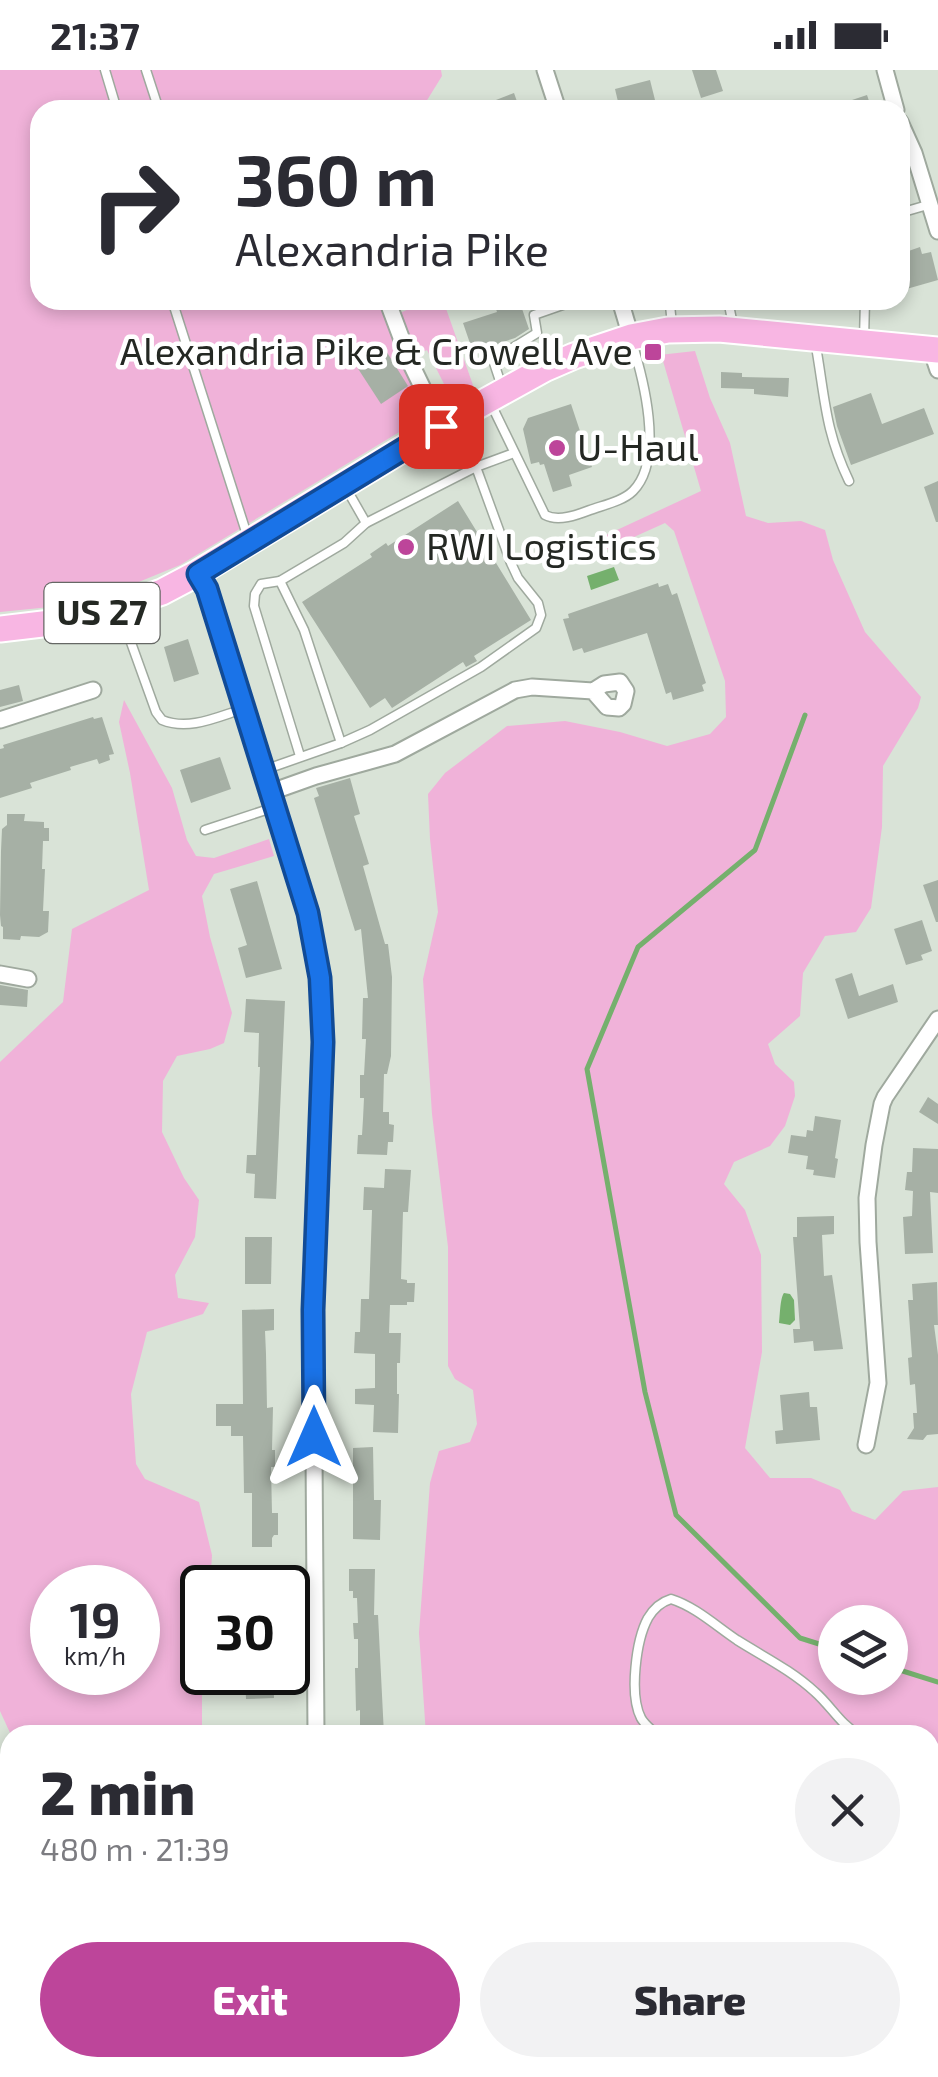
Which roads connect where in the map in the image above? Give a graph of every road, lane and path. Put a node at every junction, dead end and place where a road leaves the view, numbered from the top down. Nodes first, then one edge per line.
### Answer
1 (105, 70) edge
2 (146, 70) edge
3 (545, 70) edge
4 (885, 70) edge
5 (114, 100) edge
6 (156, 100) edge
7 (555, 100) edge
8 (893, 100) edge
9 (910, 159) edge
10 (932, 194) edge
11 (910, 207) edge
12 (938, 231) edge
13 (177, 310) edge
14 (391, 310) edge
15 (548, 310) edge
16 (623, 310) edge
17 (671, 310) edge
18 (730, 310) edge
19 (865, 310) edge
20 (673, 330) junction
21 (734, 330) junction
22 (814, 336) junction
23 (631, 337) junction
24 (864, 342) junction
25 (936, 356) edge
26 (496, 396) junction
27 (441, 426) junction
28 (514, 453) junction
29 (476, 467) junction
30 (849, 481) dead end
31 (344, 484) junction
32 (366, 523) junction
33 (250, 542) junction
34 (198, 574) junction
35 (280, 581) junction
36 (119, 608) junction
37 (0, 629) edge
38 (93, 690) dead end
39 (593, 691) dead end
40 (245, 708) junction
41 (0, 720) edge
42 (341, 743) junction
43 (300, 756) junction
44 (264, 770) junction
45 (273, 799) junction
46 (204, 830) dead end
47 (0, 974) edge
48 (28, 979) dead end
49 (938, 1019) edge
50 (866, 1445) dead end
51 (316, 1725) edge
52 (648, 1725) edge
53 (844, 1725) edge

1 - 5 lane
2 - 6 lane
3 - 7 street
4 - 8 street
9 - 10 street
10 - 11 lane
10 - 12 street
13 - 33 lane
14 - 27 street
15 - 26 lane
16 - 23 street
17 - 20 lane
18 - 21 lane
19 - 24 lane
20 - 21 main road, US 27
20 - 23 main road, US 27
21 - 22 main road, US 27
22 - 24 main road, US 27
22 - 30 lane
23 - 26 main road, US 27
23 - 28 lane
24 - 25 main road, US 27
26 - 27 main road, US 27
26 - 28 lane
27 - 31 main road, US 27
28 - 29 lane
29 - 32 lane
29 - 42 lane
31 - 32 lane
31 - 33 main road, US 27
32 - 35 lane
33 - 34 main road, US 27
34 - 36 main road, US 27
34 - 40 street
35 - 42 lane
35 - 43 lane
36 - 37 main road, US 27
36 - 40 lane
38 - 41 street
39 - 45 street
40 - 44 street
42 - 43 lane
43 - 44 lane
44 - 45 street
45 - 46 lane
45 - 51 street
47 - 48 street
49 - 50 street
52 - 53 lane

